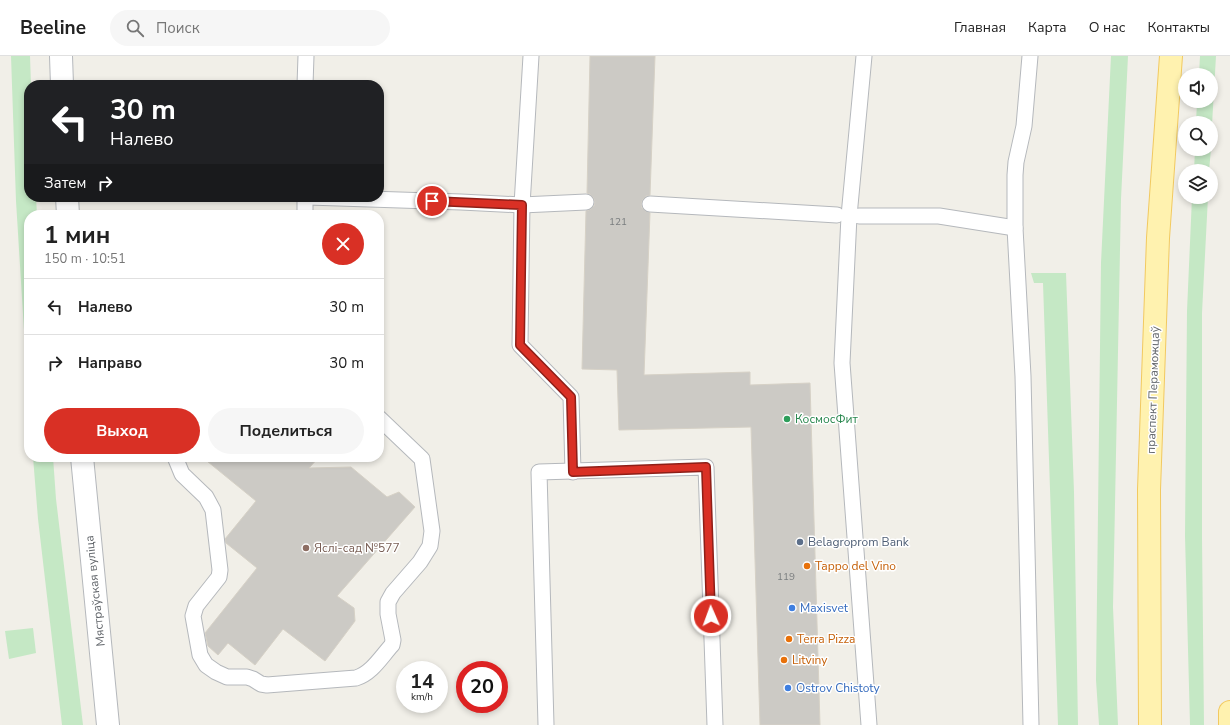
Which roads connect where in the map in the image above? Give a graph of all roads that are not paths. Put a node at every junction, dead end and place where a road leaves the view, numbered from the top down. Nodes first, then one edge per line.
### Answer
1 (61, 56) edge
2 (306, 56) edge
3 (531, 56) edge
4 (864, 56) edge
5 (1030, 56) edge
6 (1171, 56) edge
7 (62, 80) edge
8 (305, 80) edge
9 (384, 199) edge
10 (586, 202) dead end
11 (650, 204) dead end
12 (522, 205) junction
13 (837, 215) dead end
14 (859, 216) dead end
15 (1015, 228) junction
16 (384, 423) edge
17 (82, 462) edge
18 (177, 462) edge
19 (573, 472) junction
20 (1230, 712) edge
21 (108, 725) edge
22 (546, 725) edge
23 (715, 725) edge
24 (869, 725) edge
25 (1031, 725) edge
26 (1150, 725) edge
27 (1230, 725) edge

1 - 7 street
2 - 8 lane
3 - 12 lane
4 - 24 lane
5 - 15 lane
6 - 26 main road, праспект Пераможцаў
9 - 12 lane
10 - 12 lane
11 - 13 lane
12 - 19 lane
14 - 15 lane
15 - 25 lane
16 - 18 lane
17 - 21 street, Мястраўская вуліца
19 - 22 lane
19 - 23 lane
20 - 27 main road

